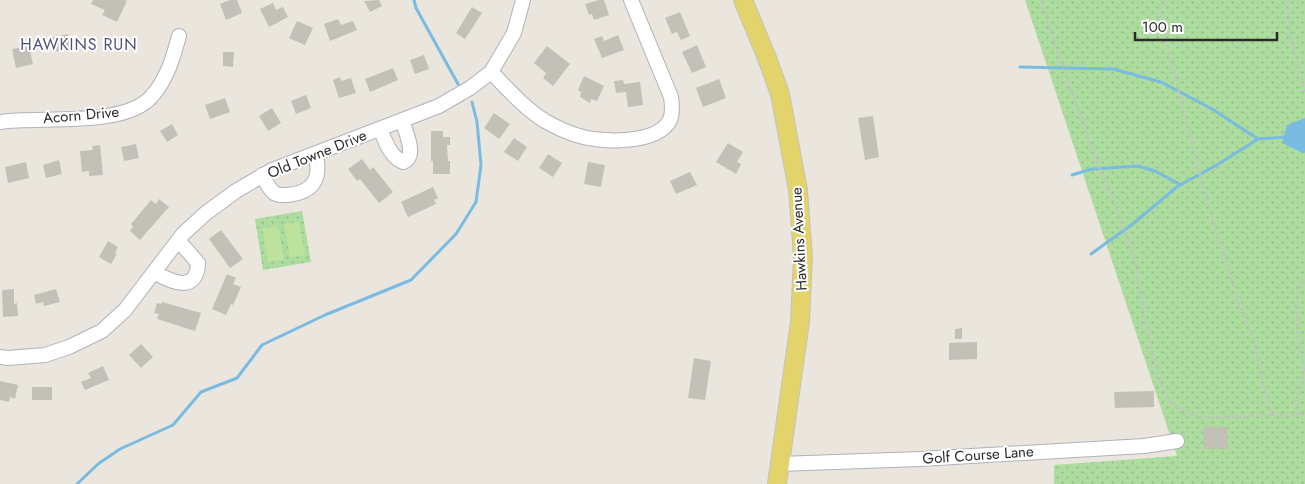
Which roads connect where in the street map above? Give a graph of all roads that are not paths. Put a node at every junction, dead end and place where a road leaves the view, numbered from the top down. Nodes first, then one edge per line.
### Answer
1 (523, 0) edge
2 (630, 0) edge
3 (743, 0) edge
4 (179, 36) dead end
5 (491, 72) junction
6 (402, 120) junction
7 (0, 122) edge
8 (380, 129) junction
9 (316, 154) junction
10 (262, 175) junction
11 (178, 240) junction
12 (154, 272) junction
13 (0, 357) edge
14 (1177, 441) dead end
15 (779, 464) junction
16 (776, 484) edge

1 - 5 street, Old Towne Drive
2 - 5 street
3 - 15 main road, Hawkins Avenue
4 - 7 street, Acorn Drive
5 - 6 street, Old Towne Drive
6 - 8 street, Old Towne Drive
6 - 8 street
8 - 9 street, Old Towne Drive
9 - 10 street, Old Towne Drive
9 - 10 street
10 - 11 street, Old Towne Drive
11 - 12 street, Old Towne Drive
11 - 12 street
12 - 13 street, Old Towne Drive
14 - 15 street, Golf Course Lane
15 - 16 main road, Hawkins Avenue

